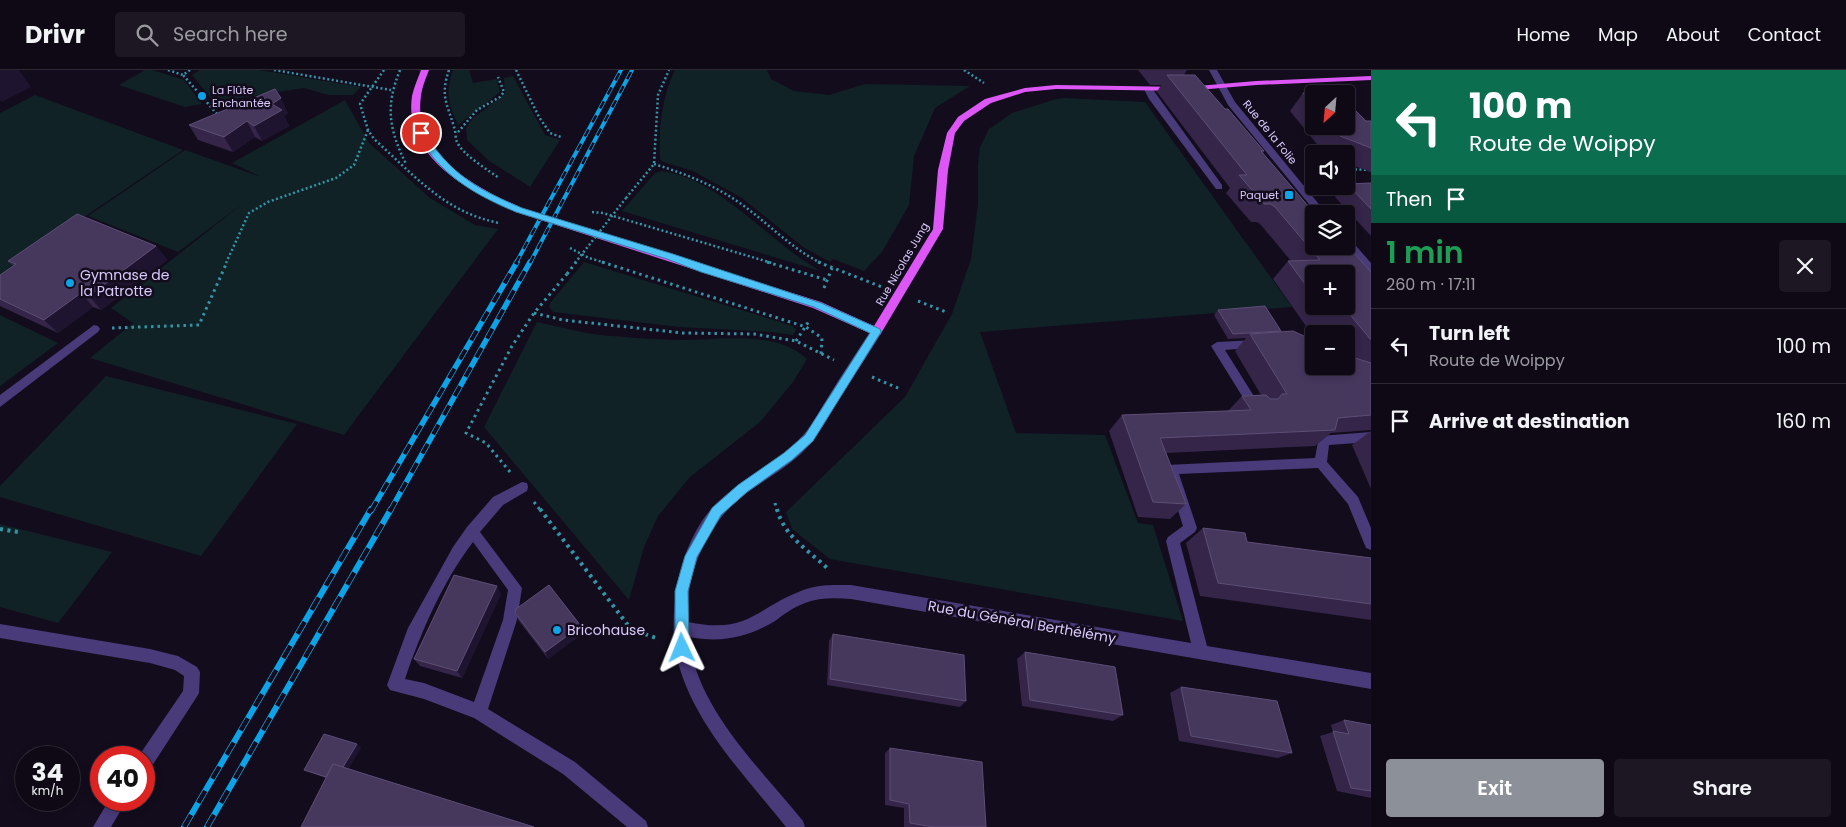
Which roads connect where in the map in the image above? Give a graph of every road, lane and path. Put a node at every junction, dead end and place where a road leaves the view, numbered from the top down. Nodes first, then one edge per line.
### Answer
1 (168, 70) edge
2 (190, 70) edge
3 (274, 70) edge
4 (384, 70) edge
5 (424, 70) edge
6 (449, 70) edge
7 (516, 70) edge
8 (669, 70) edge
9 (964, 70) edge
10 (1213, 70) edge
11 (182, 75) junction
12 (498, 77) dead end
13 (1371, 78) edge
14 (987, 85) dead end
15 (372, 86) junction
16 (1222, 87) junction
17 (1148, 89) junction
18 (391, 90) dead end
19 (217, 114) edge
20 (368, 130) junction
21 (457, 132) junction
22 (561, 137) dead end
23 (654, 164) junction
24 (407, 167) dead end
25 (1355, 169) edge
26 (1371, 170) edge
27 (504, 181) dead end
28 (1219, 186) dead end
29 (1315, 205) edge
30 (588, 212) dead end
31 (1355, 251) edge
32 (1371, 270) edge
33 (827, 280) junction
34 (822, 293) dead end
35 (534, 313) junction
36 (810, 319) dead end
37 (94, 328) joint
38 (876, 332) junction
39 (1270, 343) edge
40 (0, 402) edge
41 (1257, 411) edge
42 (1371, 437) edge
43 (1321, 463) junction
44 (522, 487) junction
45 (775, 503) dead end
46 (0, 529) edge
47 (472, 531) junction
48 (18, 532) dead end
49 (1371, 544) edge
50 (851, 592) junction
51 (681, 628) junction
52 (0, 632) edge
53 (682, 648) junction
54 (1201, 652) junction
55 (1371, 681) edge
56 (479, 712) junction
57 (155, 747) edge
58 (112, 811) edge
59 (101, 827) edge
60 (640, 827) edge
61 (797, 827) edge

1 - 11 path
2 - 11 path
3 - 15 path
4 - 15 path
5 - 38 main road
6 - 21 path
7 - 22 path
8 - 23 path
9 - 14 path
10 - 16 street, Rue de la Folie
11 - 19 path
12 - 21 path
13 - 16 main road, Rue Nicolas Jung
15 - 18 path
15 - 20 path
16 - 17 main road, Rue Nicolas Jung
16 - 29 street, Rue de la Folie
17 - 28 street
17 - 38 main road, Rue Nicolas Jung
20 - 24 path
20 - 37 path
21 - 27 path
23 - 33 path
23 - 35 path, bridge
25 - 26 path
30 - 33 path
31 - 32 street
33 - 34 path
35 - 36 path
35 - 44 path
37 - 40 street
38 - 51 street
39 - 41 street
42 - 43 street
43 - 49 street
43 - 54 street
44 - 47 street
44 - 53 path
45 - 50 path
46 - 48 path
47 - 56 street
47 - 56 street
50 - 51 street, Rue du Général Berthélémy
50 - 54 street, Rue du Général Berthélémy
51 - 53 street
52 - 57 street
53 - 61 street
54 - 55 street, Rue du Général Berthélémy
56 - 60 street
58 - 59 street

